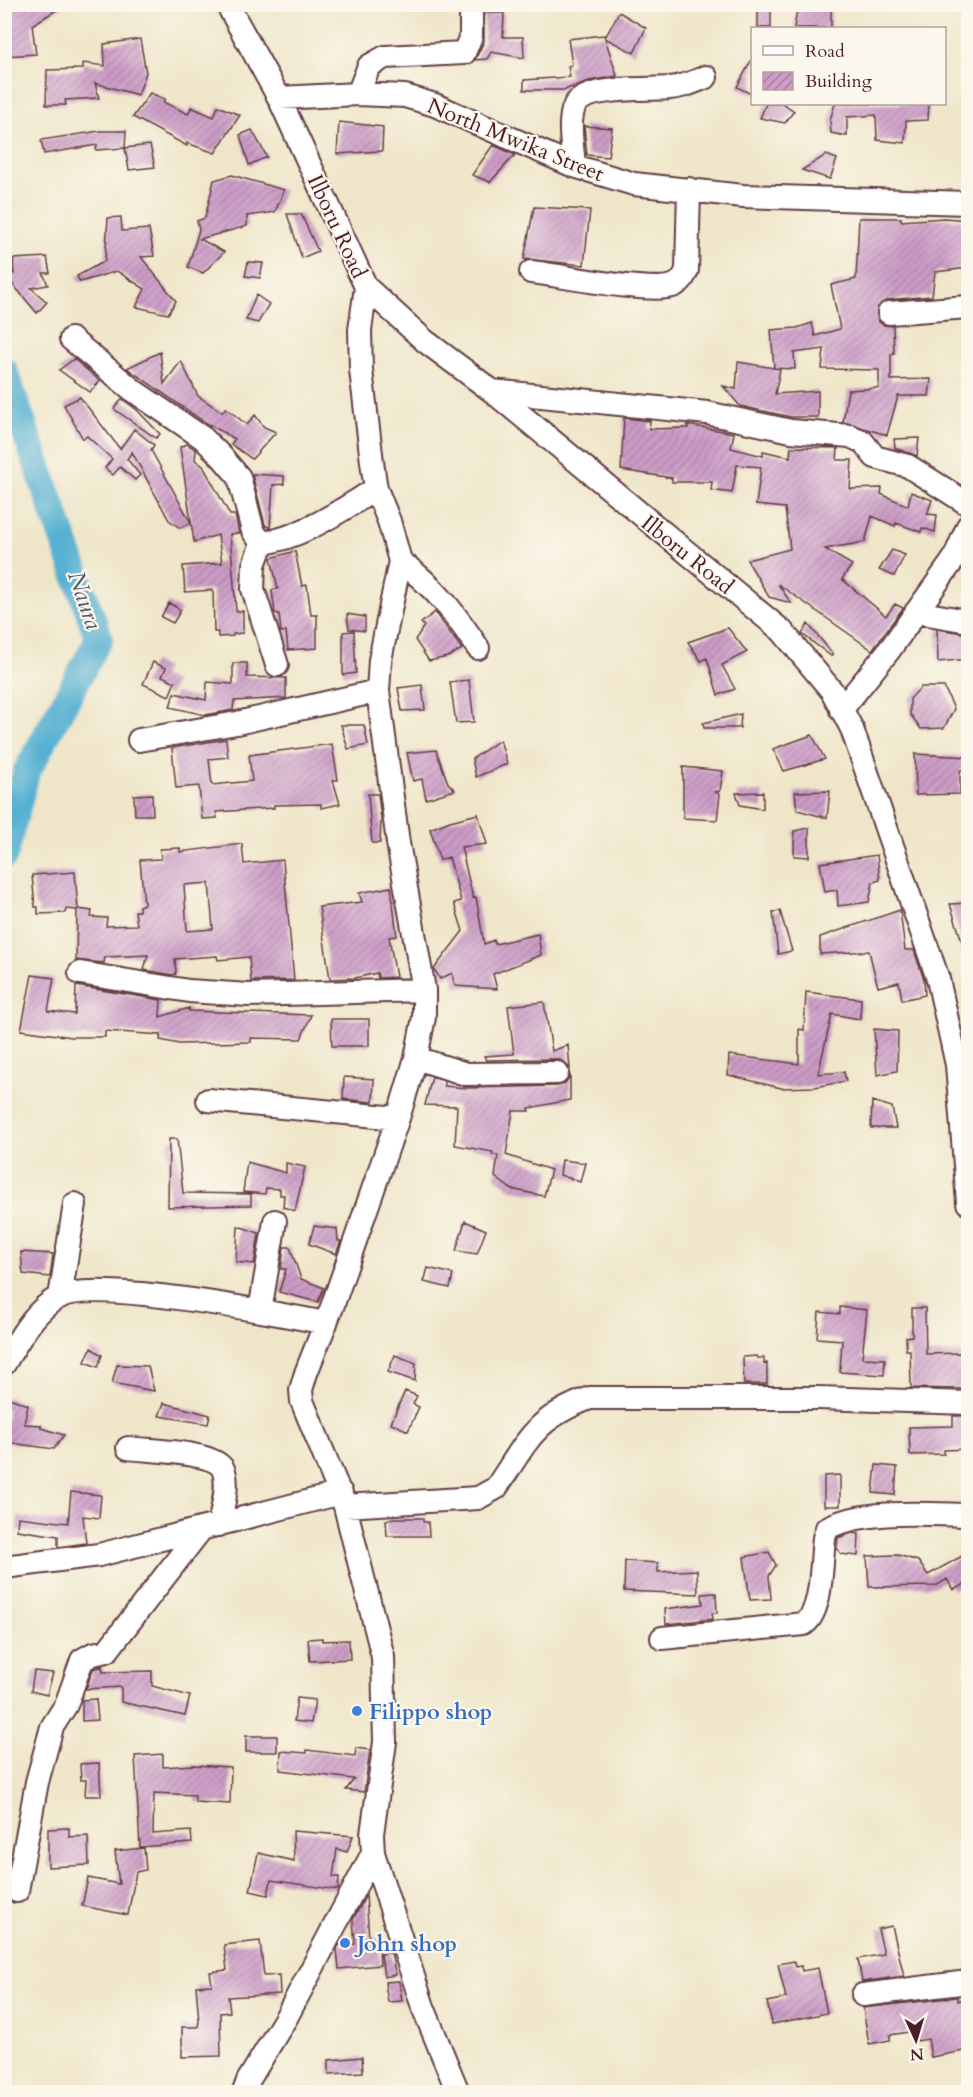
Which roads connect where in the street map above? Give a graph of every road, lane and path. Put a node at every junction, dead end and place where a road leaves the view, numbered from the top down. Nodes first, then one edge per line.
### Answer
1 (227, 4) edge
2 (471, 4) edge
3 (706, 77) dead end
4 (358, 94) junction
5 (279, 98) junction
6 (574, 166) junction
7 (689, 189) junction
8 (969, 204) edge
9 (531, 272) dead end
10 (366, 287) junction
11 (969, 308) edge
12 (889, 313) dead end
13 (71, 339) dead end
14 (492, 391) junction
15 (376, 489) junction
16 (969, 504) edge
17 (969, 526) edge
18 (262, 543) junction
19 (400, 561) junction
20 (916, 612) junction
21 (969, 621) edge
22 (478, 648) dead end
23 (277, 665) dead end
24 (378, 691) junction
25 (841, 710) junction
26 (139, 740) dead end
27 (80, 973) dead end
28 (424, 990) junction
29 (416, 1058) junction
30 (557, 1073) dead end
31 (208, 1100) dead end
32 (398, 1118) junction
33 (969, 1203) edge
34 (75, 1204) dead end
35 (275, 1221) dead end
36 (60, 1297) junction
37 (260, 1311) junction
38 (326, 1323) junction
39 (4, 1364) edge
40 (969, 1403) edge
41 (128, 1448) dead end
42 (343, 1499) junction
43 (969, 1515) edge
44 (209, 1528) junction
45 (4, 1567) edge
46 (662, 1638) dead end
47 (374, 1853) junction
48 (17, 1891) dead end
49 (969, 1982) edge
50 (863, 1995) dead end
51 (244, 2092) edge
52 (458, 2092) edge

1 - 5 street, Ilboru Road
2 - 4 street
3 - 6 street
4 - 5 street, North Mwika Street
4 - 6 street, North Mwika Street
5 - 10 street, Ilboru Road
6 - 7 street, North Mwika Street
7 - 8 street, North Mwika Street
7 - 9 street
10 - 14 street, Ilboru Road
10 - 15 street
11 - 12 street
13 - 18 street
14 - 16 street
14 - 25 street, Ilboru Road
15 - 18 street
15 - 19 street
17 - 20 street
18 - 23 street
19 - 22 street
19 - 24 street
20 - 21 street
20 - 25 street
24 - 26 street
24 - 28 street
25 - 33 street, Ilboru Road
27 - 28 street
28 - 29 street
29 - 30 street
29 - 32 street
31 - 32 street
32 - 38 street
34 - 36 street
35 - 37 street
36 - 37 street
36 - 39 street
37 - 38 street
38 - 42 street
40 - 42 street
41 - 44 street
42 - 44 street
42 - 47 street
43 - 46 street
44 - 45 street
44 - 48 street
47 - 51 street
47 - 52 street
49 - 50 street

